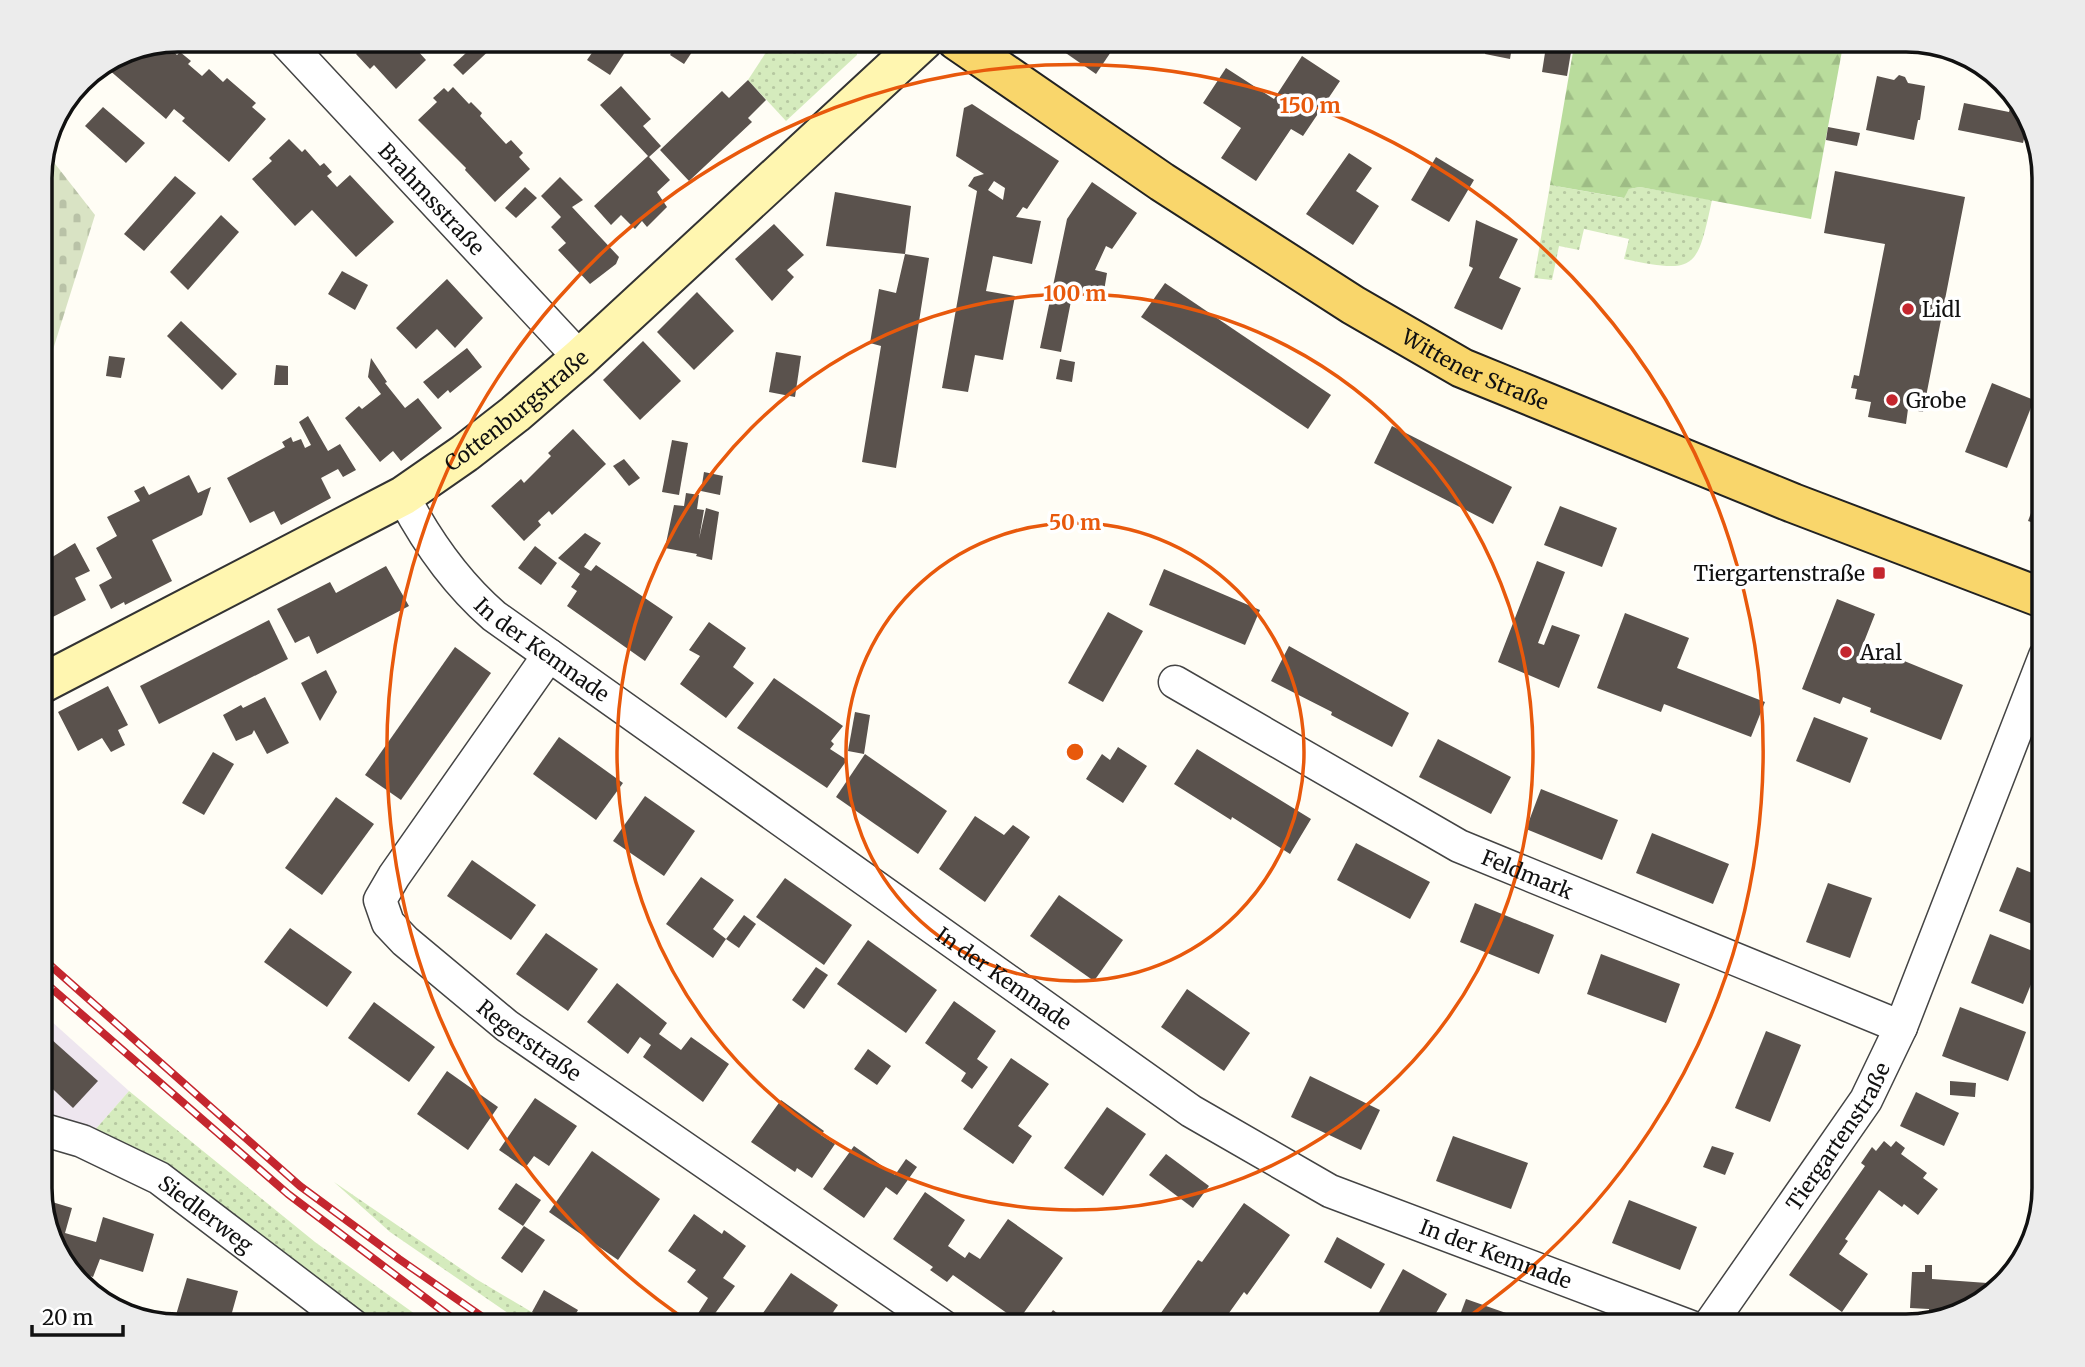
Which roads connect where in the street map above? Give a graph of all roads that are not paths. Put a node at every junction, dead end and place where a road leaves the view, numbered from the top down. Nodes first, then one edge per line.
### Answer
1 (296, 53) edge
2 (910, 53) edge
3 (974, 53) edge
4 (580, 358) junction
5 (403, 496) junction
6 (2032, 594) edge
7 (549, 655) junction
8 (53, 678) edge
9 (1175, 682) dead end
10 (2032, 689) edge
11 (1901, 1027) junction
12 (53, 1133) edge
13 (338, 1314) edge
14 (925, 1314) edge
15 (1657, 1314) edge
16 (1716, 1314) edge

1 - 4 street, Brahmsstraße
2 - 4 street, Cottenburgstraße
3 - 6 main road, Wittener Straße
4 - 5 street, Cottenburgstraße
5 - 7 street, In der Kemnade
5 - 8 street, Cottenburgstraße
7 - 14 street, Regerstraße
7 - 15 street, In der Kemnade
9 - 11 street, Feldmark
10 - 11 street, Tiergartenstraße
11 - 16 street, Tiergartenstraße
12 - 13 street, Siedlerweg

